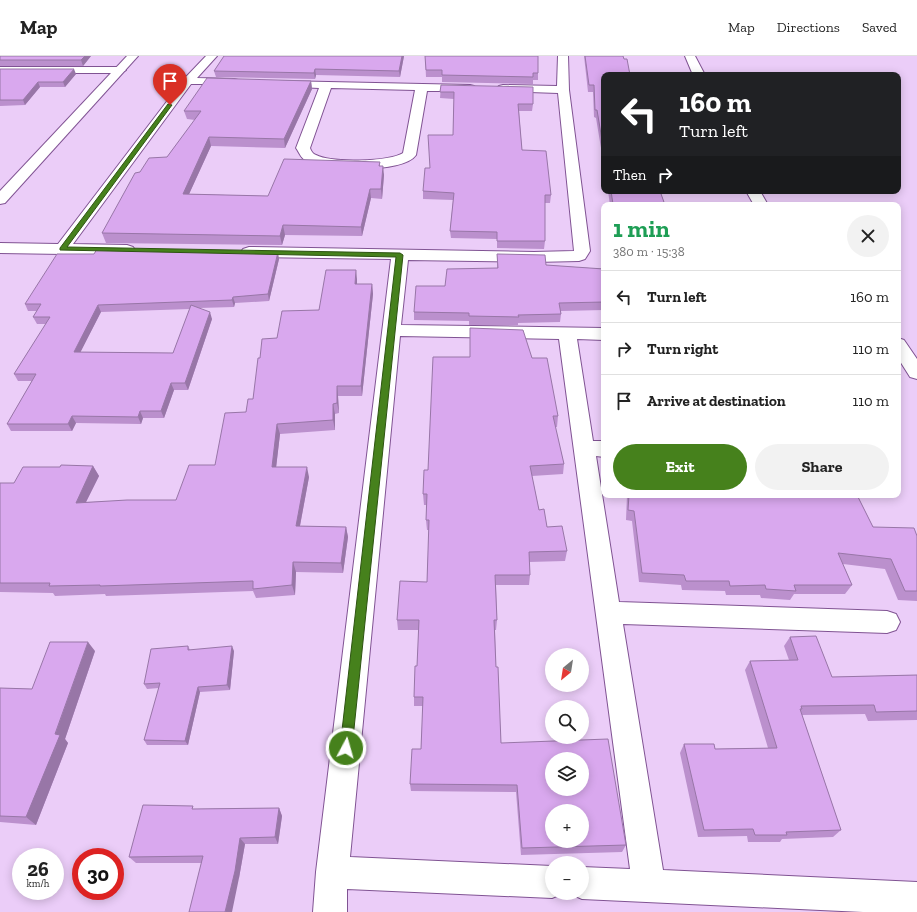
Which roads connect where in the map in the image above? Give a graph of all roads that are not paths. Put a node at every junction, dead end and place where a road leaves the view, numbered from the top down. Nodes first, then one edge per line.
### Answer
1 (133, 56) edge
2 (212, 56) edge
3 (563, 56) edge
4 (690, 56) edge
5 (0, 70) edge
6 (120, 70) junction
7 (698, 72) edge
8 (188, 81) junction
9 (242, 83) edge
10 (272, 83) edge
11 (326, 85) junction
12 (422, 86) junction
13 (563, 90) junction
14 (0, 200) edge
15 (0, 248) edge
16 (62, 249) junction
17 (140, 250) edge
18 (235, 252) edge
19 (400, 255) junction
20 (392, 330) junction
21 (566, 334) junction
22 (601, 334) edge
23 (901, 349) edge
24 (917, 373) edge
25 (594, 449) edge
26 (608, 613) junction
27 (887, 622) dead end
28 (332, 872) junction
29 (545, 882) edge
30 (589, 883) edge
31 (649, 886) junction
32 (917, 898) edge
33 (330, 912) edge

1 - 6 street
2 - 8 street
3 - 13 street
4 - 7 street
5 - 6 street
6 - 14 street
8 - 9 street
8 - 16 street
10 - 11 street
11 - 12 street
11 - 12 street
12 - 13 street
13 - 19 street
15 - 16 street
16 - 17 street
18 - 19 street
19 - 20 street
20 - 21 street
20 - 28 street
21 - 22 street
21 - 25 street
23 - 24 street
25 - 26 street
26 - 27 street
26 - 31 street
28 - 29 street
28 - 33 street
30 - 31 street
31 - 32 street

